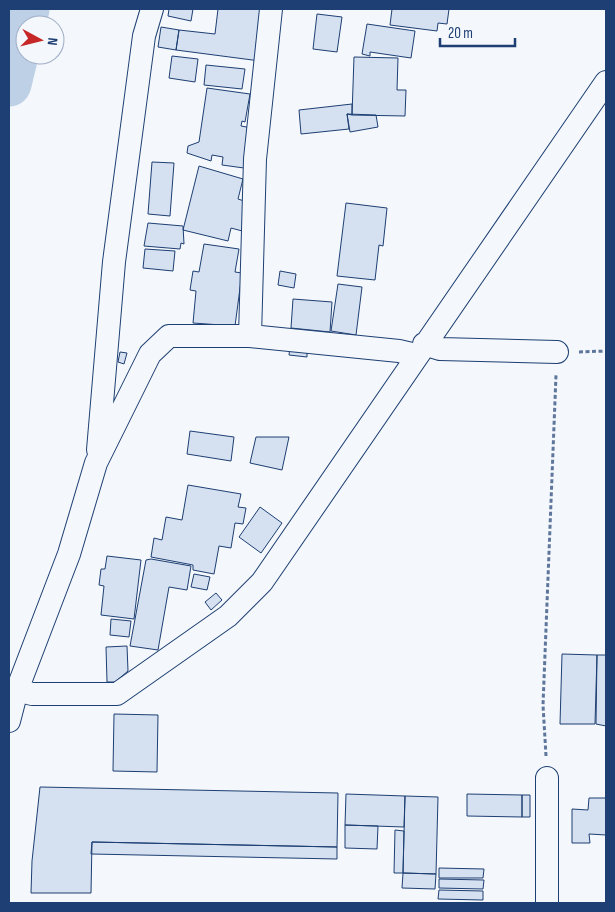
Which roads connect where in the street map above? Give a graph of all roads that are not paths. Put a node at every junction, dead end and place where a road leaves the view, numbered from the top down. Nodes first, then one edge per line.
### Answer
1 (152, 9) edge
2 (271, 9) edge
3 (606, 82) edge
4 (250, 336) junction
5 (420, 350) junction
6 (557, 352) road end
7 (96, 463) junction
8 (17, 690) junction
9 (9, 721) edge
10 (547, 778) road end
11 (547, 903) edge

1 - 7 street
2 - 4 street
3 - 5 street
4 - 5 street
4 - 7 street
5 - 6 street
5 - 8 street
7 - 8 street
8 - 9 street
10 - 11 street

